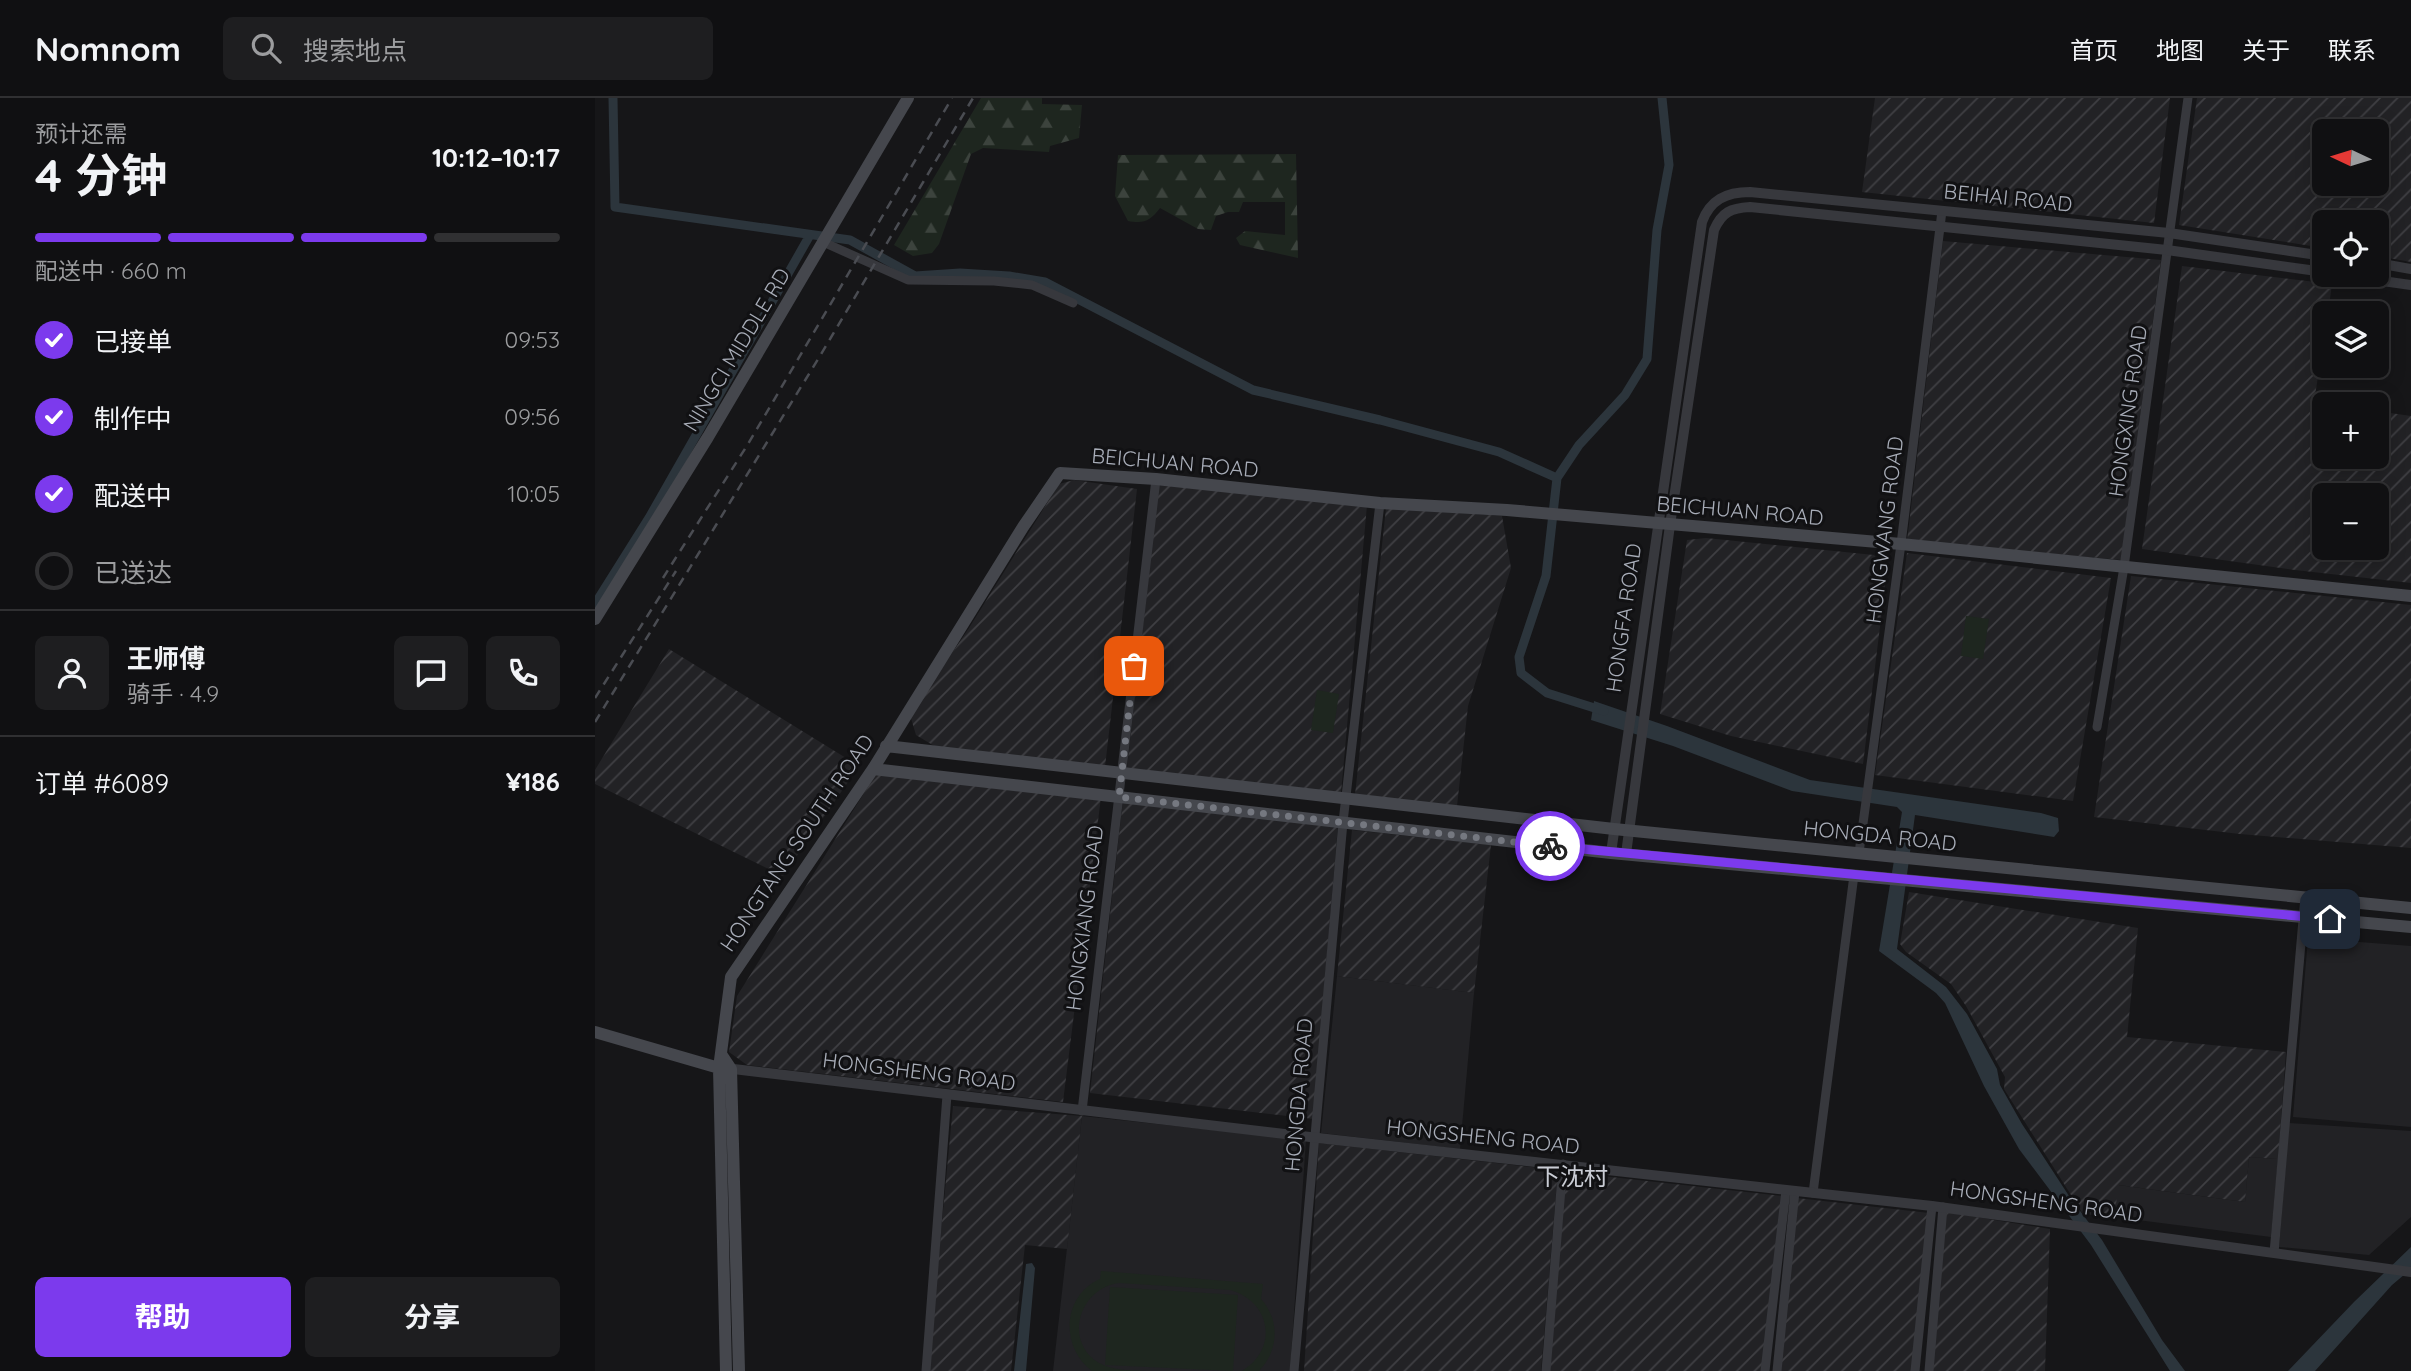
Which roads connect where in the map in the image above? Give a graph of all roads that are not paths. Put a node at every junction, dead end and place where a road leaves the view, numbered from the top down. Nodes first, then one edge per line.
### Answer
1 (908, 98) edge
2 (2188, 98) edge
3 (1942, 211) junction
4 (1702, 222) joint
5 (1940, 226) junction
6 (1714, 230) joint
7 (2169, 233) junction
8 (823, 242) junction
9 (2167, 250) junction
10 (2312, 254) edge
11 (2389, 266) edge
12 (2411, 269) edge
13 (2312, 270) edge
14 (2389, 282) edge
15 (2411, 285) edge
16 (1073, 303) dead end
17 (1064, 472) joint
18 (1156, 479) junction
19 (1380, 503) junction
20 (1663, 524) junction
21 (1901, 544) junction
22 (2124, 567) junction
23 (2411, 596) edge
24 (595, 619) edge
25 (2097, 727) dead end
26 (886, 746) junction
27 (873, 769) junction
28 (1121, 773) junction
29 (1119, 797) junction
30 (1346, 798) junction
31 (1343, 822) junction
32 (1614, 829) junction
33 (1629, 830) junction
34 (1611, 853) junction
35 (1859, 853) junction
36 (1626, 854) junction
37 (1854, 875) junction
38 (2305, 897) junction
39 (2411, 908) edge
40 (2304, 917) junction
41 (2411, 927) edge
42 (595, 1032) edge
43 (725, 1068) junction
44 (947, 1095) junction
45 (1082, 1111) junction
46 (1315, 1138) junction
47 (1563, 1164) junction
48 (1791, 1191) junction
49 (1813, 1193) junction
50 (1938, 1206) junction
51 (2274, 1253) junction
52 (2411, 1272) edge
53 (734, 1371) edge
54 (926, 1371) edge
55 (1294, 1371) edge
56 (1546, 1371) edge
57 (1765, 1371) edge
58 (1777, 1371) edge
59 (1915, 1371) edge
60 (1929, 1371) edge

1 - 8 main road, NINGCI MIDDLE RD
2 - 7 street, HONGXING ROAD
3 - 4 street, BEIHAI ROAD
3 - 5 street, HONGWANG ROAD
3 - 7 street, BEIHAI ROAD
4 - 20 street, HONGFA ROAD
5 - 6 street, BEIHAI ROAD
5 - 9 street, BEIHAI ROAD
5 - 21 street, HONGWANG ROAD
6 - 20 street, HONGFA ROAD
7 - 9 street, HONGXING ROAD
7 - 10 street, BEIHAI ROAD
8 - 16 street
8 - 24 main road, NINGCI MIDDLE RD
9 - 13 street, BEIHAI ROAD
9 - 22 street, HONGXING ROAD
11 - 12 street
14 - 15 street
17 - 18 main road, BEICHUAN ROAD
17 - 26 main road, HONGTANG SOUTH ROAD
18 - 19 main road, BEICHUAN ROAD
18 - 28 street, HONGXIANG ROAD
19 - 20 main road, BEICHUAN ROAD
19 - 30 street, HONGDA ROAD
20 - 21 main road, BEICHUAN ROAD
20 - 32 street, HONGFA ROAD
20 - 33 street, HONGFA ROAD
21 - 22 main road, BEICHUAN ROAD
21 - 35 street, HONGWANG ROAD
22 - 23 main road, BEICHUAN ROAD
22 - 25 street, HONGXING ROAD
26 - 27 main road, HONGTANG SOUTH ROAD
26 - 28 main road, HONGDA ROAD
27 - 29 main road, HONGDA ROAD
27 - 43 main road, HONGTANG SOUTH ROAD
28 - 29 street, HONGXIANG ROAD
28 - 30 main road, HONGDA ROAD
29 - 31 main road, HONGDA ROAD
29 - 45 street, HONGXIANG ROAD
30 - 31 street, HONGDA ROAD
30 - 32 main road, HONGDA ROAD
31 - 34 main road, HONGDA ROAD
31 - 46 street, HONGDA ROAD
32 - 33 main road, HONGDA ROAD
32 - 34 street, HONGFA ROAD
33 - 35 main road, HONGDA ROAD
33 - 36 street, HONGFA ROAD
34 - 36 main road, HONGDA ROAD
35 - 38 main road, HONGDA ROAD
36 - 37 main road, HONGDA ROAD
37 - 40 main road, HONGDA ROAD
37 - 49 street
38 - 39 main road, HONGDA ROAD
38 - 40 street
40 - 41 main road, HONGDA ROAD
40 - 51 street
42 - 43 main road, HONGSHENG ROAD
43 - 44 street, HONGSHENG ROAD
43 - 53 main road, HONGTANG SOUTH ROAD
44 - 45 street, HONGSHENG ROAD
44 - 54 street
45 - 46 street, HONGSHENG ROAD
46 - 47 street, HONGSHENG ROAD
46 - 55 street, HONGDA ROAD
47 - 48 street, HONGSHENG ROAD
47 - 56 street
48 - 49 street, HONGSHENG ROAD
48 - 57 street
48 - 58 street
49 - 50 street, HONGSHENG ROAD
50 - 51 street, HONGSHENG ROAD
50 - 59 street
50 - 60 street
51 - 52 street, HONGSHENG ROAD

